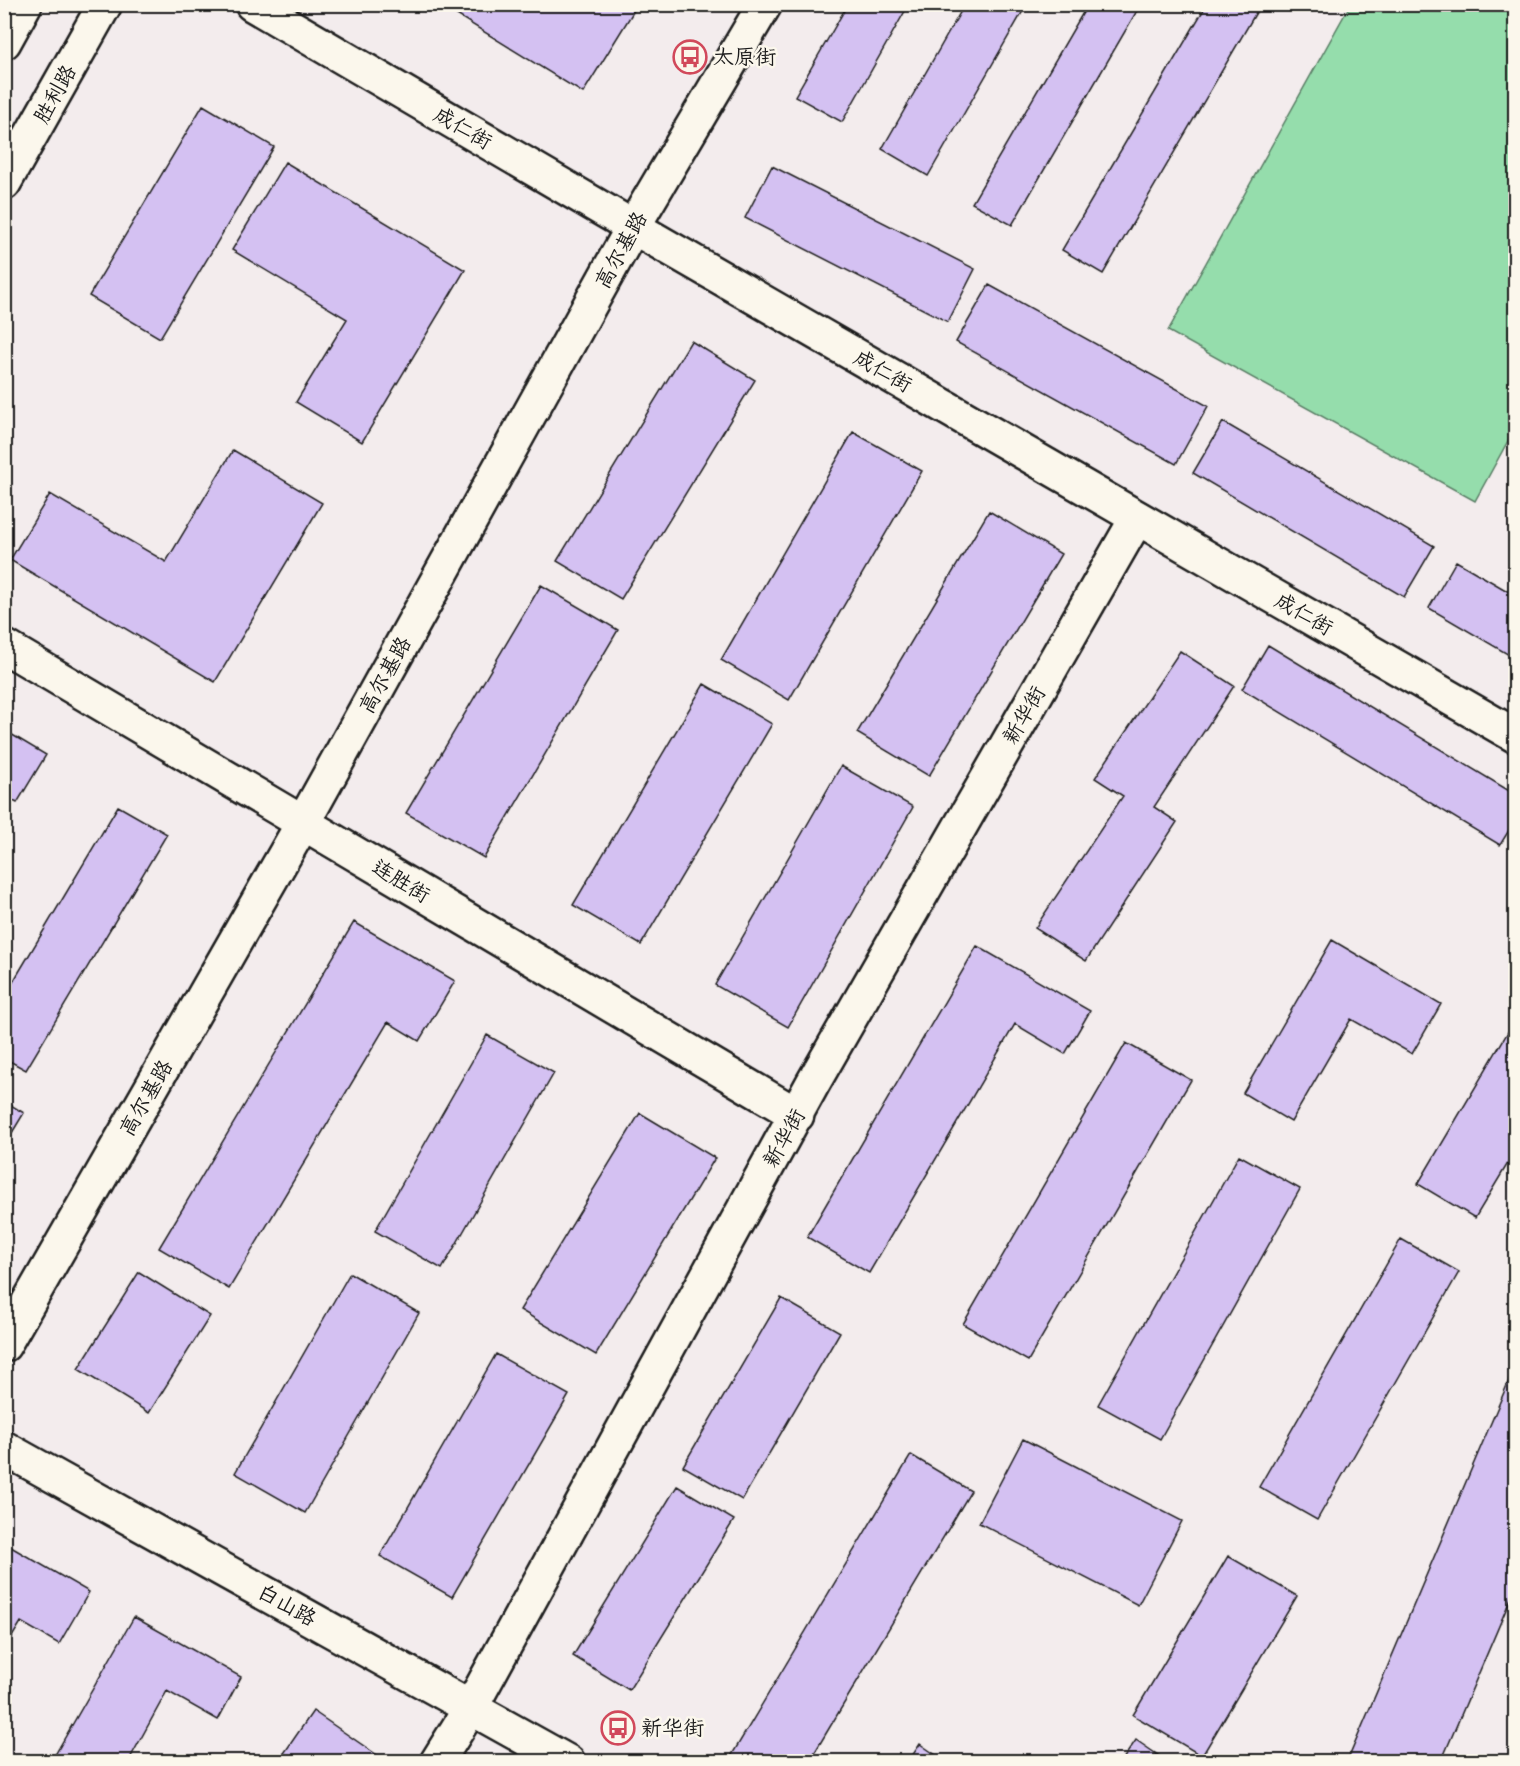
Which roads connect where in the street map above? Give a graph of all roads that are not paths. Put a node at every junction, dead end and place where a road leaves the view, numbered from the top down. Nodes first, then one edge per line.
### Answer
1 (25, 4) edge
2 (105, 4) edge
3 (252, 4) edge
4 (765, 4) edge
5 (4, 42) edge
6 (4, 183) edge
7 (633, 227) junction
8 (1137, 518) junction
9 (4, 646) edge
10 (1515, 736) edge
11 (303, 823) junction
12 (797, 1115) junction
13 (4, 1345) edge
14 (4, 1448) edge
15 (470, 1709) junction
16 (437, 1761) edge
17 (568, 1761) edge

1 - 5 street
2 - 6 street, 胜利路
3 - 7 street, 成仁街
4 - 7 street, 高尔基路
7 - 8 street, 成仁街
7 - 11 street, 高尔基路
8 - 10 street, 成仁街
8 - 12 street, 新华街
9 - 11 street, 连胜街
11 - 12 street, 连胜街
11 - 13 street, 高尔基路
12 - 15 street, 新华街
14 - 15 street, 白山路
15 - 16 street, 新华街
15 - 17 street, 白山路

